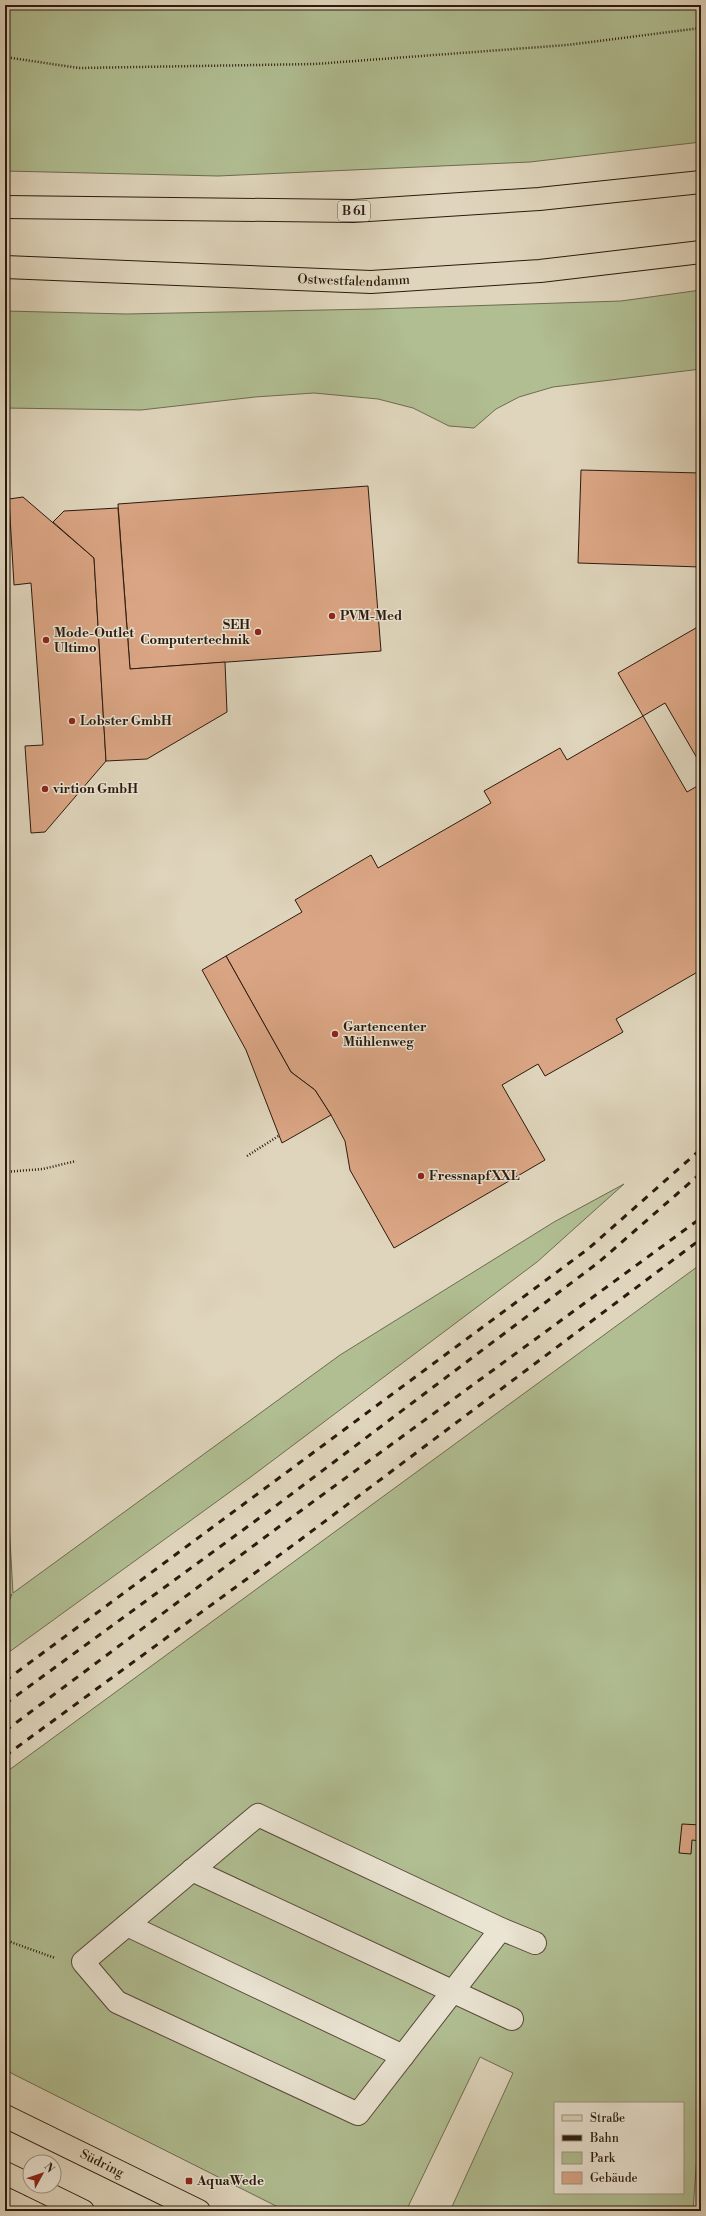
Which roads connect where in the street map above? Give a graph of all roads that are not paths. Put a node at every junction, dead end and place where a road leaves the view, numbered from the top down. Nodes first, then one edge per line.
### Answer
1 (701, 182) edge
2 (5, 207) edge
3 (701, 252) edge
4 (5, 267) edge
5 (192, 1870) junction
6 (127, 1925) junction
7 (501, 1930) junction
8 (535, 1943) dead end
9 (453, 1991) junction
10 (512, 2019) dead end
11 (403, 2056) junction
12 (5, 2116) edge
13 (5, 2173) edge
14 (22, 2182) edge
15 (48, 2194) edge
16 (83, 2211) edge
17 (199, 2211) edge

1 - 2 main road, B 61
3 - 4 main road, Ostwestfalendamm
5 - 6 lane
5 - 7 lane
5 - 9 lane
6 - 11 lane
6 - 11 lane
7 - 8 lane
7 - 9 lane
9 - 10 lane
9 - 11 lane
12 - 17 main road, Südring
13 - 14 main road
15 - 16 main road

